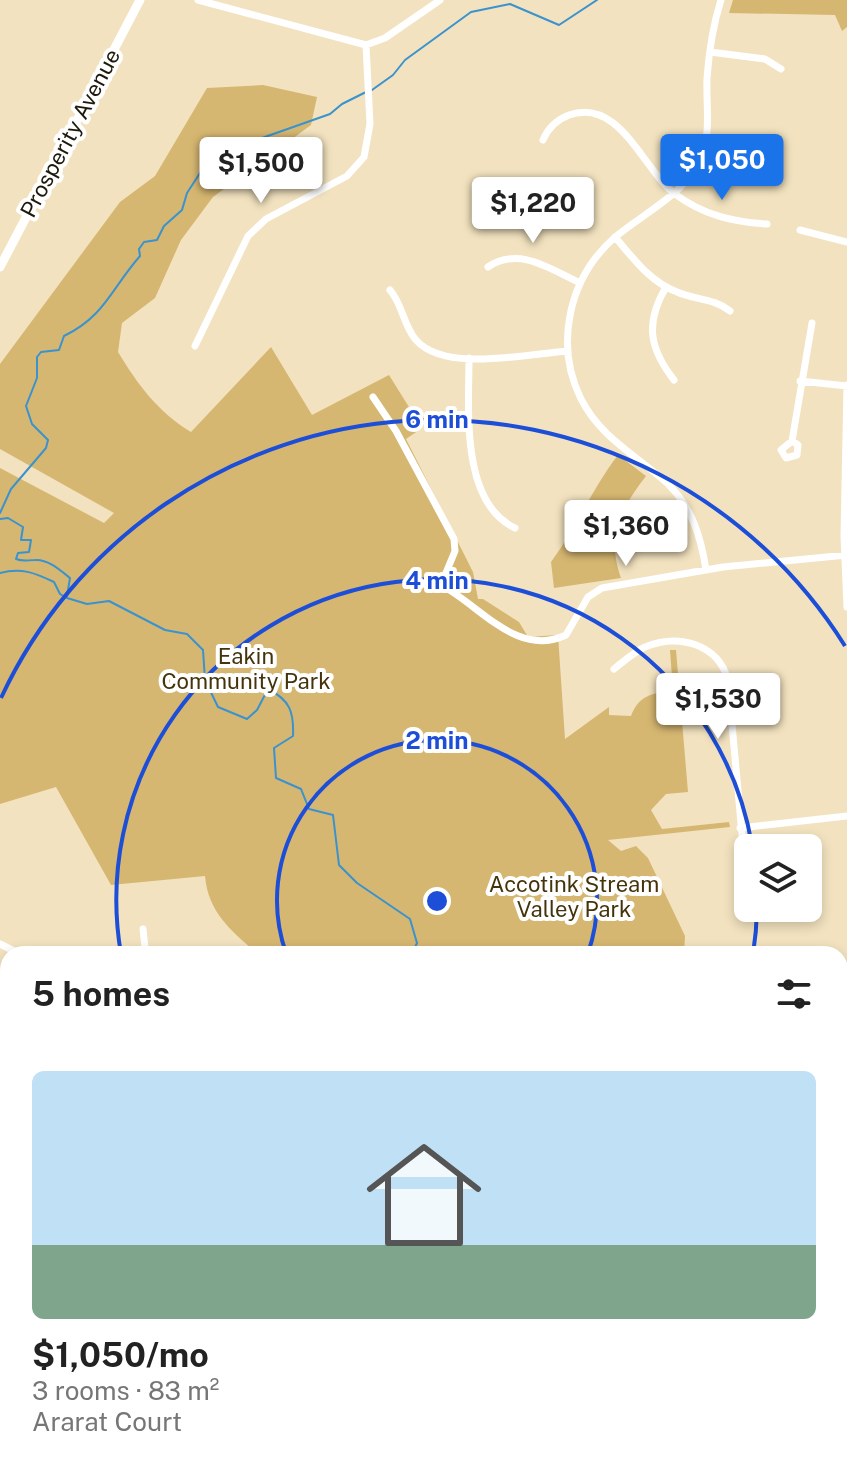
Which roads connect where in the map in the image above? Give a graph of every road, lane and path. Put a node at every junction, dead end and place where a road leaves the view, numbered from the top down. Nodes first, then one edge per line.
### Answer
1 (140, 0) edge
2 (198, 0) edge
3 (440, 0) edge
4 (721, 0) edge
5 (366, 45) junction
6 (710, 52) junction
7 (781, 69) dead end
8 (543, 140) dead end
9 (673, 193) junction
10 (767, 224) dead end
11 (800, 230) dead end
12 (615, 237) junction
13 (847, 242) edge
14 (0, 267) edge
15 (488, 267) dead end
16 (580, 283) junction
17 (666, 287) junction
18 (390, 290) dead end
19 (730, 311) dead end
20 (812, 323) dead end
21 (195, 346) dead end
22 (568, 351) junction
23 (469, 358) junction
24 (674, 380) dead end
25 (800, 381) junction
26 (847, 385) edge
27 (373, 397) dead end
28 (792, 441) dead end
29 (847, 457) edge
30 (515, 528) dead end
31 (846, 555) edge
32 (706, 570) junction
33 (847, 607) edge
34 (614, 669) dead end
35 (847, 816) edge
36 (740, 828) junction
37 (741, 834) edge
38 (143, 929) dead end
39 (145, 946) edge

1 - 14 main road, Prosperity Avenue
2 - 5 street
3 - 5 street
4 - 6 street
5 - 21 street
6 - 7 street
6 - 9 street
8 - 9 street
9 - 10 street
9 - 12 street
11 - 13 street
12 - 16 street
12 - 17 street
15 - 16 street
16 - 22 street
17 - 19 street
17 - 24 street
18 - 23 street
20 - 25 street
22 - 23 street
22 - 32 street
23 - 30 street
25 - 26 street
25 - 28 street
26 - 29 street
27 - 32 street
29 - 31 street
31 - 32 street
31 - 33 street
34 - 36 street
35 - 36 street
36 - 37 street
38 - 39 street

